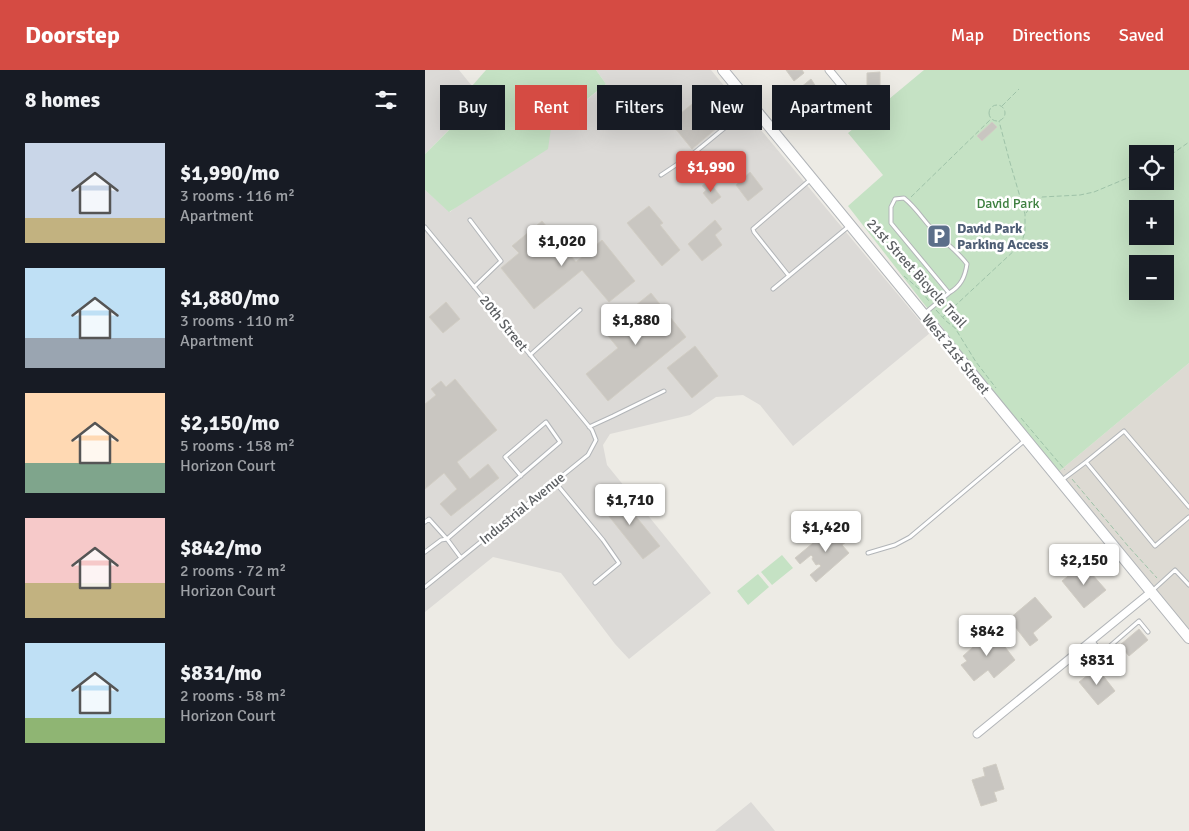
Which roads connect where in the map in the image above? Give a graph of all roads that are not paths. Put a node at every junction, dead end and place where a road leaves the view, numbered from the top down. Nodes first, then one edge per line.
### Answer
1 (723, 70) edge
2 (829, 70) edge
3 (735, 85) edge
4 (841, 85) edge
5 (762, 117) edge
6 (722, 130) edge
7 (661, 175) dead end
8 (812, 178) junction
9 (470, 220) dead end
10 (851, 225) junction
11 (425, 227) edge
12 (789, 276) junction
13 (474, 287) junction
14 (773, 289) dead end
15 (949, 294) junction
16 (579, 310) dead end
17 (923, 314) junction
18 (530, 355) junction
19 (664, 391) dead end
20 (583, 419) joint
21 (589, 427) junction
22 (1026, 440) junction
23 (1086, 462) junction
24 (521, 476) junction
25 (1064, 477) junction
26 (555, 482) junction
27 (1189, 507) edge
28 (1189, 517) edge
29 (425, 522) edge
30 (447, 539) junction
31 (425, 552) edge
32 (868, 553) dead end
33 (461, 558) junction
34 (595, 583) dead end
35 (1189, 585) edge
36 (425, 587) edge
37 (1151, 592) junction
38 (1148, 632) dead end
39 (1189, 638) edge
40 (1092, 640) junction
41 (977, 734) dead end

1 - 3 street, West 21st Street
2 - 4 street
5 - 8 street, West 21st Street
6 - 7 lane
8 - 10 street, West 21st Street
8 - 12 lane
9 - 13 lane
10 - 12 lane
10 - 17 street, West 21st Street
11 - 13 lane, 20th Street
12 - 14 lane
13 - 18 lane, 20th Street
15 - 15 lane
15 - 17 lane
16 - 18 lane
17 - 22 street, West 21st Street
18 - 20 lane, 20th Street
19 - 21 lane
20 - 21 lane, Industrial Avenue
21 - 26 lane, Industrial Avenue
22 - 25 street, West 21st Street
22 - 32 lane
23 - 25 lane
23 - 27 lane
23 - 28 lane
24 - 24 lane
24 - 30 lane
25 - 37 street, West 21st Street
26 - 33 lane, Industrial Avenue
26 - 34 lane
29 - 30 lane
30 - 31 lane
30 - 33 lane
33 - 36 lane, Industrial Avenue
35 - 37 lane
37 - 39 street, West 21st Street
37 - 40 street
38 - 40 lane
40 - 41 street

